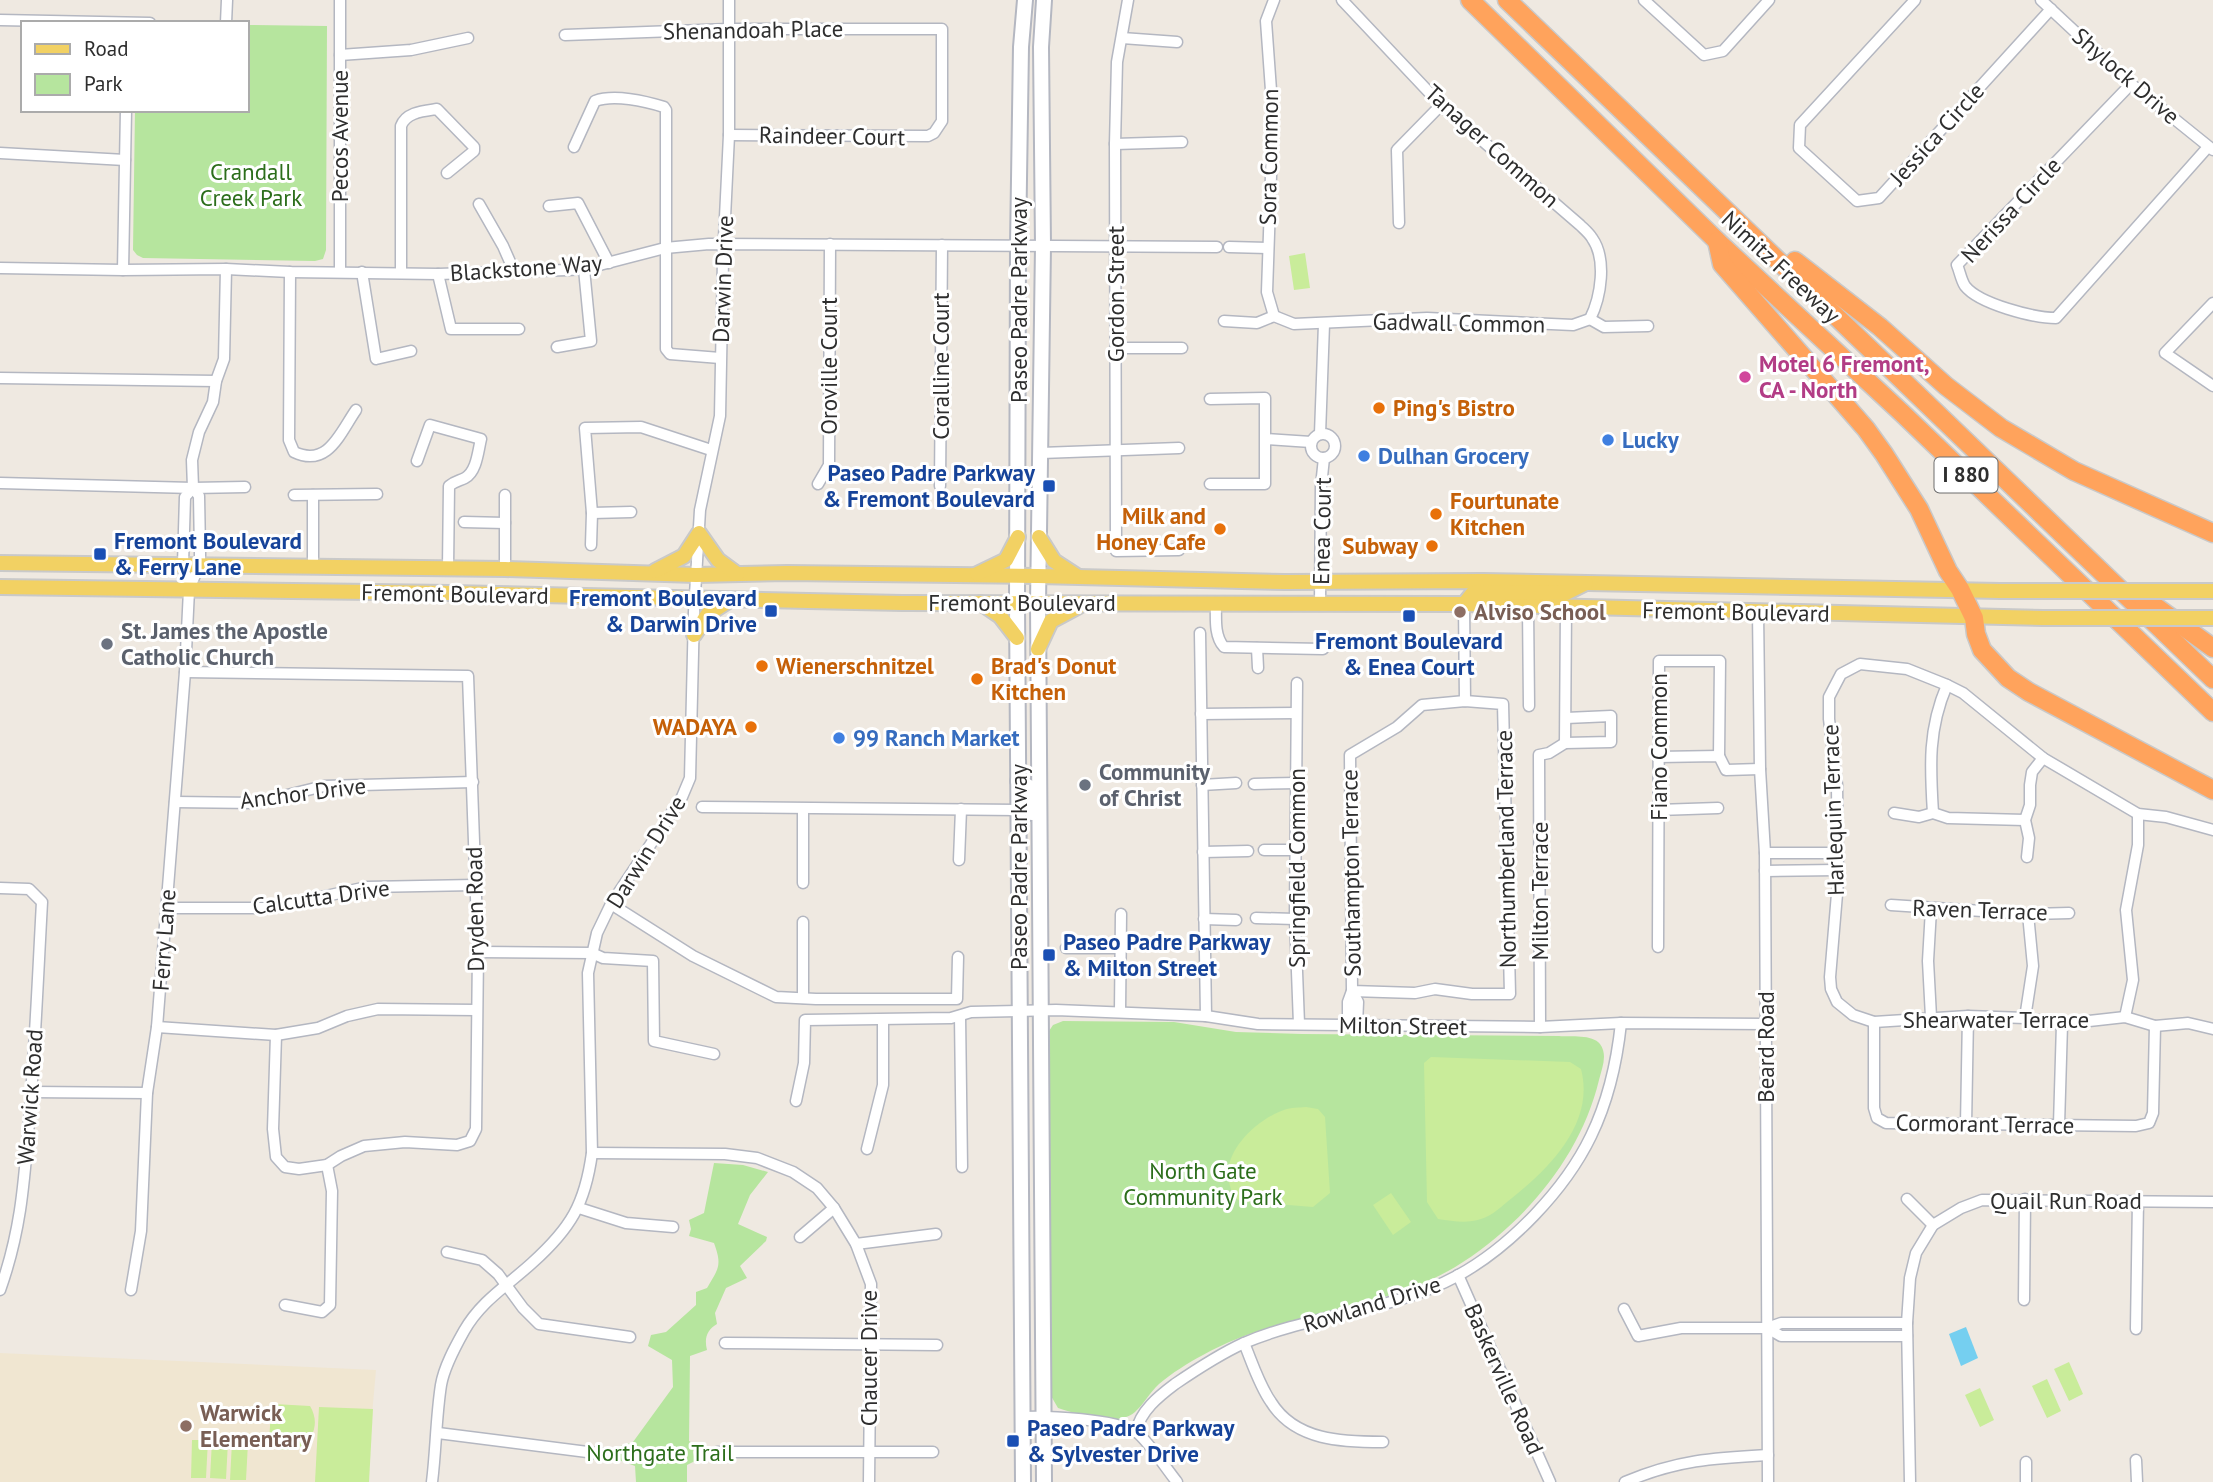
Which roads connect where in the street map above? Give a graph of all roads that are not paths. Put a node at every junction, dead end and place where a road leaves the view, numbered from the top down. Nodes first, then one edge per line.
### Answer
1 (226, 0) edge
2 (340, 0) edge
3 (729, 0) edge
4 (1025, 0) edge
5 (1045, 0) edge
6 (1128, 0) edge
7 (1274, 0) edge
8 (1342, 0) edge
9 (1470, 0) edge
10 (1507, 0) edge
11 (1522, 0) edge
12 (1644, 0) edge
13 (1769, 0) edge
14 (1915, 0) edge
15 (2041, 0) edge
16 (2051, 9) junction
17 (0, 20) edge
18 (64, 21) edge
19 (226, 21) edge
20 (729, 29) junction
21 (565, 35) dead end
22 (468, 38) dead end
23 (1122, 38) junction
24 (1177, 42) dead end
25 (340, 55) junction
26 (2131, 84) junction
27 (1441, 105) junction
28 (126, 112) edge
29 (934, 133) joint
30 (729, 135) junction
31 (1182, 142) dead end
32 (1115, 144) junction
33 (574, 147) dead end
34 (2211, 148) edge
35 (0, 153) edge
36 (125, 160) junction
37 (447, 173) dead end
38 (479, 204) dead end
39 (549, 206) dead end
40 (1399, 223) dead end
41 (1717, 240) junction
42 (724, 244) junction
43 (830, 244) junction
44 (942, 245) junction
45 (1018, 245) junction
46 (1042, 246) junction
47 (1116, 246) junction
48 (1217, 247) dead end
49 (1230, 247) dead end
50 (1268, 247) junction
51 (665, 248) junction
52 (1795, 261) junction
53 (609, 263) junction
54 (0, 268) edge
55 (226, 269) junction
56 (584, 269) junction
57 (123, 270) junction
58 (340, 271) junction
59 (514, 271) junction
60 (290, 272) junction
61 (362, 272) junction
62 (401, 273) junction
63 (438, 274) junction
64 (2213, 303) edge
65 (1593, 314) junction
66 (1274, 316) junction
67 (1224, 321) dead end
68 (1324, 324) junction
69 (1648, 326) dead end
70 (519, 329) dead end
71 (557, 347) dead end
72 (1117, 348) junction
73 (1182, 348) dead end
74 (411, 351) dead end
75 (720, 358) junction
76 (0, 378) edge
77 (216, 381) junction
78 (2213, 386) edge
79 (1210, 398) dead end
80 (356, 410) dead end
81 (1320, 435) junction
82 (1266, 439) junction
83 (1311, 442) junction
84 (1180, 448) dead end
85 (711, 450) junction
86 (1116, 450) junction
87 (1041, 453) junction
88 (1324, 458) junction
89 (417, 461) dead end
90 (0, 483) edge
91 (818, 484) dead end
92 (1210, 484) dead end
93 (245, 486) dead end
94 (940, 486) dead end
95 (192, 488) junction
96 (294, 495) dead end
97 (313, 495) junction
98 (377, 495) dead end
99 (505, 495) dead end
100 (631, 512) dead end
101 (592, 513) junction
102 (464, 522) dead end
103 (505, 523) junction
104 (699, 533) junction
105 (2213, 533) edge
106 (1018, 537) junction
107 (1039, 537) junction
108 (591, 545) dead end
109 (1179, 550) dead end
110 (0, 563) edge
111 (183, 564) junction
112 (200, 564) junction
113 (313, 566) junction
114 (448, 568) junction
115 (505, 569) junction
116 (650, 573) junction
117 (737, 574) junction
118 (696, 575) junction
119 (972, 576) junction
120 (1038, 576) junction
121 (1018, 577) junction
122 (1078, 577) junction
123 (1320, 583) junction
124 (1587, 583) junction
125 (0, 587) edge
126 (1960, 589) junction
127 (189, 590) junction
128 (2213, 592) edge
129 (2138, 594) junction
130 (695, 600) junction
131 (730, 600) junction
132 (981, 603) junction
133 (1216, 603) junction
134 (1017, 604) junction
135 (1038, 604) junction
136 (1085, 604) junction
137 (1320, 604) junction
138 (1464, 604) junction
139 (1528, 607) junction
140 (1566, 607) junction
141 (1758, 612) junction
142 (1974, 618) junction
143 (2213, 618) edge
144 (1200, 633) dead end
145 (694, 635) junction
146 (1017, 638) junction
147 (1257, 648) junction
148 (2213, 648) edge
149 (1038, 649) junction
150 (1323, 649) dead end
151 (2213, 665) edge
152 (1258, 668) dead end
153 (185, 672) junction
154 (2213, 679) edge
155 (1297, 683) dead end
156 (1947, 685) junction
157 (1465, 701) junction
158 (1529, 706) dead end
159 (2213, 712) edge
160 (1296, 713) junction
161 (1201, 714) junction
162 (1566, 718) junction
163 (1564, 743) junction
164 (1719, 756) junction
165 (1658, 757) junction
166 (2043, 758) junction
167 (1760, 769) junction
168 (1018, 781) junction
169 (473, 782) junction
170 (1236, 783) dead end
171 (1296, 783) junction
172 (1254, 784) dead end
173 (1202, 785) junction
174 (2213, 790) edge
175 (174, 802) junction
176 (702, 807) dead end
177 (1718, 808) dead end
178 (803, 809) junction
179 (961, 809) junction
180 (1019, 810) junction
181 (1658, 810) junction
182 (1894, 813) dead end
183 (1933, 813) junction
184 (2138, 814) junction
185 (2025, 820) junction
186 (2213, 830) edge
187 (1264, 850) dead end
188 (1296, 850) junction
189 (1248, 851) dead end
190 (1203, 852) junction
191 (1765, 853) junction
192 (1838, 853) junction
193 (1040, 855) junction
194 (2027, 857) dead end
195 (959, 860) dead end
196 (1838, 870) junction
197 (1765, 871) junction
198 (803, 883) dead end
199 (475, 885) junction
200 (0, 888) edge
201 (611, 904) junction
202 (1891, 905) dead end
203 (167, 908) junction
204 (1931, 909) junction
205 (2069, 913) dead end
206 (1121, 914) dead end
207 (2028, 914) junction
208 (1256, 918) dead end
209 (1204, 919) junction
210 (1295, 919) junction
211 (1237, 920) dead end
212 (803, 922) dead end
213 (1658, 947) dead end
214 (1066, 948) dead end
215 (1121, 948) junction
216 (478, 952) junction
217 (592, 953) junction
218 (958, 957) dead end
219 (1831, 989) joint
220 (1352, 991) junction
221 (803, 998) junction
222 (476, 1010) junction
223 (1019, 1010) junction
224 (1040, 1010) junction
225 (1120, 1011) junction
226 (960, 1016) junction
227 (1206, 1016) junction
228 (1968, 1016) junction
229 (1931, 1017) junction
230 (2025, 1017) junction
231 (2125, 1017) junction
232 (883, 1020) junction
233 (1874, 1021) junction
234 (1621, 1023) junction
235 (1299, 1024) junction
236 (1766, 1024) junction
237 (2062, 1024) junction
238 (1353, 1025) junction
239 (2155, 1026) junction
240 (158, 1027) junction
241 (1540, 1027) junction
242 (2213, 1029) edge
243 (276, 1035) junction
244 (714, 1054) dead end
245 (32, 1092) junction
246 (147, 1093) junction
247 (796, 1101) dead end
248 (1966, 1125) junction
249 (2059, 1125) junction
250 (867, 1149) dead end
251 (592, 1153) junction
252 (327, 1165) junction
253 (962, 1167) dead end
254 (1907, 1199) dead end
255 (2025, 1199) junction
256 (2138, 1200) junction
257 (2213, 1202) edge
258 (579, 1208) junction
259 (834, 1208) junction
260 (1933, 1226) junction
261 (673, 1227) dead end
262 (936, 1234) dead end
263 (800, 1237) dead end
264 (856, 1244) junction
265 (447, 1252) dead end
266 (1458, 1275) junction
267 (506, 1283) junction
268 (0, 1290) edge
269 (131, 1290) dead end
270 (2024, 1300) dead end
271 (285, 1305) dead end
272 (1624, 1309) dead end
273 (1907, 1323) junction
274 (1767, 1328) junction
275 (2136, 1329) dead end
276 (1908, 1336) junction
277 (630, 1337) dead end
278 (725, 1343) dead end
279 (871, 1343) junction
280 (1244, 1343) junction
281 (937, 1345) dead end
282 (1045, 1416) junction
283 (1023, 1417) junction
284 (1136, 1432) junction
285 (438, 1433) junction
286 (1382, 1442) dead end
287 (717, 1452) dead end
288 (869, 1452) junction
289 (933, 1452) dead end
290 (603, 1454) dead end
291 (1768, 1455) junction
292 (2136, 1460) dead end
293 (2026, 1462) dead end
294 (1630, 1481) edge
295 (432, 1482) edge
296 (869, 1482) edge
297 (1023, 1482) edge
298 (1044, 1482) edge
299 (1177, 1482) edge
300 (1550, 1482) edge
301 (1768, 1482) edge
302 (1910, 1482) edge
303 (2026, 1482) edge
304 (2137, 1482) edge

1 - 19 street
2 - 25 street, Pecos Avenue
3 - 20 street, Darwin Drive
4 - 45 main road, Paseo Padre Parkway
5 - 46 main road, Paseo Padre Parkway
6 - 23 street, Gordon Street
7 - 50 street, Sora Common
8 - 27 street, Tanager Common
9 - 41 highway, Nimitz Freeway / I 880
10 - 154 highway, I 880
11 - 52 highway, Nimitz Freeway / I 880
12 - 13 street
14 - 16 street, Jessica Circle
15 - 16 street, Shylock Drive
16 - 26 street, Shylock Drive
17 - 18 street
20 - 21 street, Shenandoah Place
20 - 29 street, Shenandoah Place
20 - 30 street, Darwin Drive
22 - 25 street
23 - 24 street
23 - 32 street, Gordon Street
25 - 58 street, Pecos Avenue
26 - 34 street, Shylock Drive
26 - 34 street, Nerissa Circle
27 - 40 street
27 - 65 street, Tanager Common
28 - 36 street
29 - 30 street, Raindeer Court
30 - 42 street, Darwin Drive
31 - 32 street
32 - 47 street, Gordon Street
33 - 51 street
35 - 36 street
36 - 57 street
37 - 62 street
38 - 59 street
39 - 53 street
41 - 126 highway
41 - 159 highway, Nimitz Freeway / I 880
42 - 43 street, Blackstone Way
42 - 51 street, Blackstone Way
42 - 75 street, Darwin Drive
43 - 44 street, Blackstone Way
43 - 91 street, Oroville Court
44 - 45 street, Blackstone Way
44 - 94 street, Coralline Court
45 - 46 street, Blackstone Way
45 - 106 main road, Paseo Padre Parkway
46 - 47 street, Blackstone Way
46 - 87 main road, Paseo Padre Parkway
47 - 48 street, Blackstone Way
47 - 72 street, Gordon Street
49 - 50 street
50 - 66 street, Sora Common
51 - 53 street, Blackstone Way
51 - 75 street
52 - 105 highway
52 - 129 highway, Nimitz Freeway / I 880
53 - 56 street, Blackstone Way
54 - 57 street, Blackstone Way
55 - 57 street, Blackstone Way
55 - 60 street, Blackstone Way
55 - 77 street, Ferry Lane
56 - 59 street, Blackstone Way
56 - 71 street
58 - 60 street, Blackstone Way
58 - 61 street, Blackstone Way
59 - 63 street, Blackstone Way
60 - 80 street
61 - 62 street, Blackstone Way
61 - 74 street
62 - 63 street, Blackstone Way
63 - 70 street
64 - 78 street
65 - 68 street, Gadwall Common
65 - 69 street
66 - 67 street
66 - 68 street, Gadwall Common
68 - 81 street
72 - 73 street
72 - 86 street, Gordon Street
75 - 85 street, Darwin Drive
76 - 77 street
77 - 95 street, Ferry Lane
79 - 82 street
81 - 83 street
81 - 88 street, Enea Court
82 - 83 street
82 - 92 street
83 - 88 street, Enea Court
84 - 86 street
85 - 101 street
85 - 104 street, Darwin Drive
86 - 87 street
86 - 109 street, Gordon Street
87 - 107 main road, Paseo Padre Parkway
88 - 123 street, Enea Court
89 - 114 street
90 - 95 street
93 - 95 street
95 - 111 street, Ferry Lane
95 - 112 street, Ferry Lane
96 - 97 street
97 - 98 street
97 - 113 street
99 - 103 street
100 - 101 street
101 - 108 street
102 - 103 street
103 - 115 street
104 - 116 main road
104 - 117 main road
104 - 118 street, Darwin Drive
106 - 119 main road
106 - 121 main road, Paseo Padre Parkway
107 - 120 main road, Paseo Padre Parkway
107 - 122 main road
110 - 111 main road, Fremont Boulevard
111 - 112 main road, Fremont Boulevard
111 - 127 street, Ferry Lane
112 - 113 main road, Fremont Boulevard
112 - 127 street, Ferry Lane
113 - 114 main road, Fremont Boulevard
114 - 115 main road, Fremont Boulevard
115 - 116 main road, Fremont Boulevard
116 - 118 main road, Fremont Boulevard
117 - 118 main road, Fremont Boulevard
117 - 119 main road, Fremont Boulevard
118 - 130 street, Darwin Drive
119 - 121 main road, Fremont Boulevard
120 - 121 main road, Fremont Boulevard
120 - 122 main road, Fremont Boulevard
120 - 135 main road, Paseo Padre Parkway
121 - 134 main road, Paseo Padre Parkway
122 - 123 main road, Fremont Boulevard
123 - 124 main road, Fremont Boulevard
123 - 137 street, Enea Court
124 - 126 main road, Fremont Boulevard
124 - 138 main road
125 - 127 main road, Fremont Boulevard
126 - 128 main road, Fremont Boulevard, bridge
126 - 142 highway
127 - 130 main road, Fremont Boulevard
127 - 153 street, Ferry Lane
129 - 148 highway
129 - 151 highway, Nimitz Freeway / I 880
130 - 131 main road, Fremont Boulevard
130 - 145 street, Darwin Drive
131 - 132 main road, Fremont Boulevard
131 - 145 main road
132 - 134 main road, Fremont Boulevard
132 - 146 main road
133 - 136 main road, Fremont Boulevard
133 - 137 main road, Fremont Boulevard
133 - 147 street
134 - 135 main road, Fremont Boulevard
134 - 146 main road, Paseo Padre Parkway
135 - 136 main road, Fremont Boulevard
135 - 149 main road, Paseo Padre Parkway
136 - 149 main road
137 - 138 main road, Fremont Boulevard
138 - 139 main road, Fremont Boulevard
138 - 157 street
139 - 140 main road, Fremont Boulevard
139 - 158 street
140 - 141 main road, Fremont Boulevard
140 - 162 street
141 - 142 main road, Fremont Boulevard
141 - 167 street, Beard Road
142 - 143 main road, Fremont Boulevard, bridge
142 - 174 highway
144 - 161 street
145 - 201 street, Darwin Drive
146 - 168 main road, Paseo Padre Parkway
147 - 150 street
147 - 152 street
149 - 193 main road, Paseo Padre Parkway
153 - 169 street, Dryden Road
153 - 175 street, Ferry Lane
155 - 160 street, Springfield Common
156 - 166 street
156 - 183 street
156 - 192 street, Harlequin Terrace
157 - 220 street, Southampton Terrace
157 - 220 street, Northumberland Terrace
160 - 161 street
160 - 171 street, Springfield Common
161 - 173 street
162 - 163 street
162 - 163 street
163 - 241 street, Milton Terrace
164 - 165 street
164 - 165 street, Fiano Common
164 - 167 street
165 - 181 street, Fiano Common
166 - 184 street
166 - 185 street
167 - 191 street, Beard Road
168 - 180 main road, Paseo Padre Parkway
168 - 193 main road
169 - 175 street, Anchor Drive
169 - 199 street, Dryden Road
170 - 173 street
171 - 172 street
171 - 188 street, Springfield Common
173 - 190 street
175 - 203 street, Ferry Lane
176 - 178 street
177 - 181 street
178 - 179 street
178 - 198 street
179 - 180 street
179 - 195 street
180 - 223 main road, Paseo Padre Parkway
181 - 213 street, Fiano Common
182 - 183 street
183 - 185 street
184 - 186 street
184 - 231 street
185 - 194 street
187 - 188 street
188 - 210 street, Springfield Common
189 - 190 street
190 - 209 street
191 - 192 street
191 - 197 street, Beard Road
192 - 196 street, Harlequin Terrace
193 - 224 main road, Paseo Padre Parkway
196 - 197 street
196 - 219 street, Harlequin Terrace
197 - 236 street, Beard Road
199 - 203 street, Calcutta Drive
199 - 216 street, Dryden Road
200 - 245 street, Warwick Road
201 - 217 street, Darwin Drive
201 - 221 street
202 - 204 street, Raven Terrace
203 - 240 street, Ferry Lane
204 - 207 street, Raven Terrace
204 - 229 street
205 - 207 street, Raven Terrace
206 - 215 street
207 - 230 street
208 - 210 street
209 - 211 street
209 - 227 street
210 - 235 street, Springfield Common
212 - 221 street
214 - 215 street
215 - 225 street
216 - 217 street
216 - 222 street, Dryden Road
217 - 244 street
217 - 251 street, Darwin Drive
218 - 221 street
219 - 233 street, Shearwater Terrace
220 - 238 street, Southampton Terrace
222 - 243 street
222 - 252 street, Dryden Road
223 - 224 street, Milton Street
223 - 226 street, Milton Street
223 - 283 main road, Paseo Padre Parkway
224 - 225 street, Milton Street
224 - 282 main road, Paseo Padre Parkway
225 - 227 street, Milton Street
226 - 232 street, Milton Street
226 - 253 street
227 - 235 street, Milton Street
228 - 229 street, Shearwater Terrace
228 - 230 street, Shearwater Terrace
228 - 248 street
229 - 233 street, Shearwater Terrace
230 - 237 street, Shearwater Terrace
231 - 237 street, Shearwater Terrace
231 - 239 street, Shearwater Terrace
232 - 247 street, Milton Street
232 - 250 street
233 - 248 street, Cormorant Terrace
234 - 236 street, Milton Street
234 - 241 street, Milton Street
234 - 266 street, Rowland Drive
235 - 238 street, Milton Street
236 - 274 street, Beard Road
237 - 249 street
238 - 241 street, Milton Street
239 - 242 street, Shearwater Terrace
239 - 249 street, Cormorant Terrace
240 - 243 street
240 - 246 street, Ferry Lane
243 - 252 street
245 - 246 street
245 - 268 street, Warwick Road
246 - 269 street, Ferry Lane
248 - 249 street, Cormorant Terrace
251 - 258 street, Darwin Drive
251 - 259 street, Chaucer Drive
252 - 271 street
254 - 260 street
255 - 256 street, Quail Run Road
255 - 260 street, Quail Run Road
255 - 270 street
256 - 257 street, Quail Run Road
256 - 275 street
258 - 261 street
258 - 267 street, Darwin Drive
259 - 263 street
259 - 264 street, Chaucer Drive
260 - 273 street, Quail Run Road
262 - 264 street
264 - 279 street, Chaucer Drive
265 - 267 street
266 - 280 street, Rowland Drive
266 - 300 street, Baskerville Road
267 - 277 street
267 - 285 street, Darwin Drive
272 - 274 street
273 - 274 street
273 - 276 street, Quail Run Road
274 - 276 street
274 - 291 street, Beard Road
276 - 302 street, Quail Run Road
278 - 279 street
279 - 281 street
279 - 288 street, Chaucer Drive
280 - 284 street, Rowland Drive
280 - 286 street
282 - 283 street
282 - 284 street
282 - 298 main road, Paseo Padre Parkway
283 - 297 main road, Paseo Padre Parkway
284 - 299 street
285 - 290 street
285 - 295 street, Darwin Drive
287 - 288 street
288 - 289 street
288 - 296 street, Chaucer Drive
291 - 294 street
291 - 301 street, Beard Road
292 - 304 street
293 - 303 street

